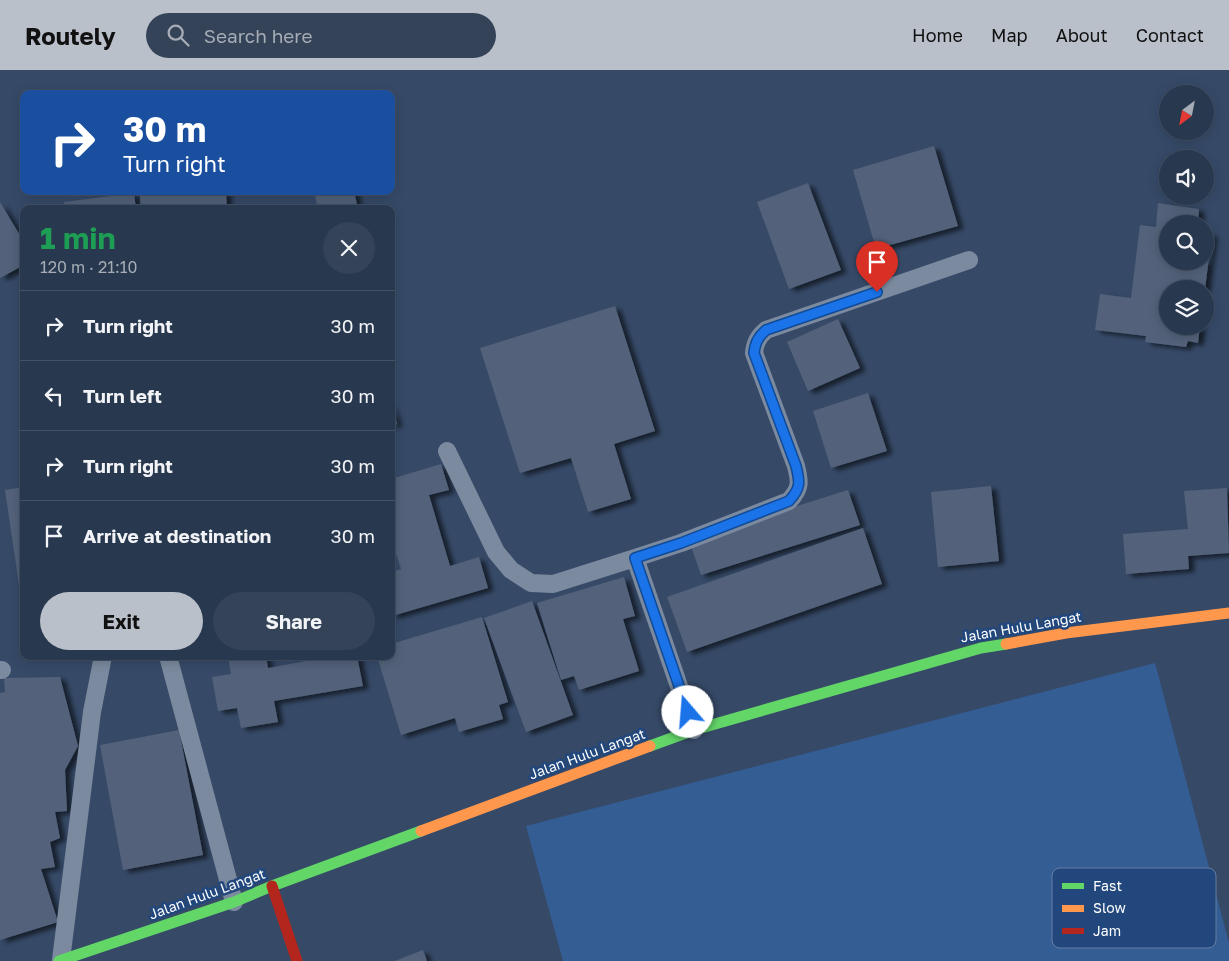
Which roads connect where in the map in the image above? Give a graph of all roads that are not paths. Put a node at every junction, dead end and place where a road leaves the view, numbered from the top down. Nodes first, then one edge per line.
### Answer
1 (970, 260) dead end
2 (447, 451) dead end
3 (635, 558) junction
4 (1229, 613) edge
5 (102, 660) edge
6 (169, 660) edge
7 (694, 730) junction
8 (272, 886) junction
9 (234, 902) junction
10 (60, 961) edge
11 (297, 961) edge

1 - 3 lane
2 - 3 lane
3 - 7 lane
4 - 7 street, Jalan Hulu Langat
5 - 10 lane
6 - 9 lane
7 - 8 street, Jalan Hulu Langat
8 - 9 street, Jalan Hulu Langat
8 - 11 street
9 - 10 street, Jalan Hulu Langat

